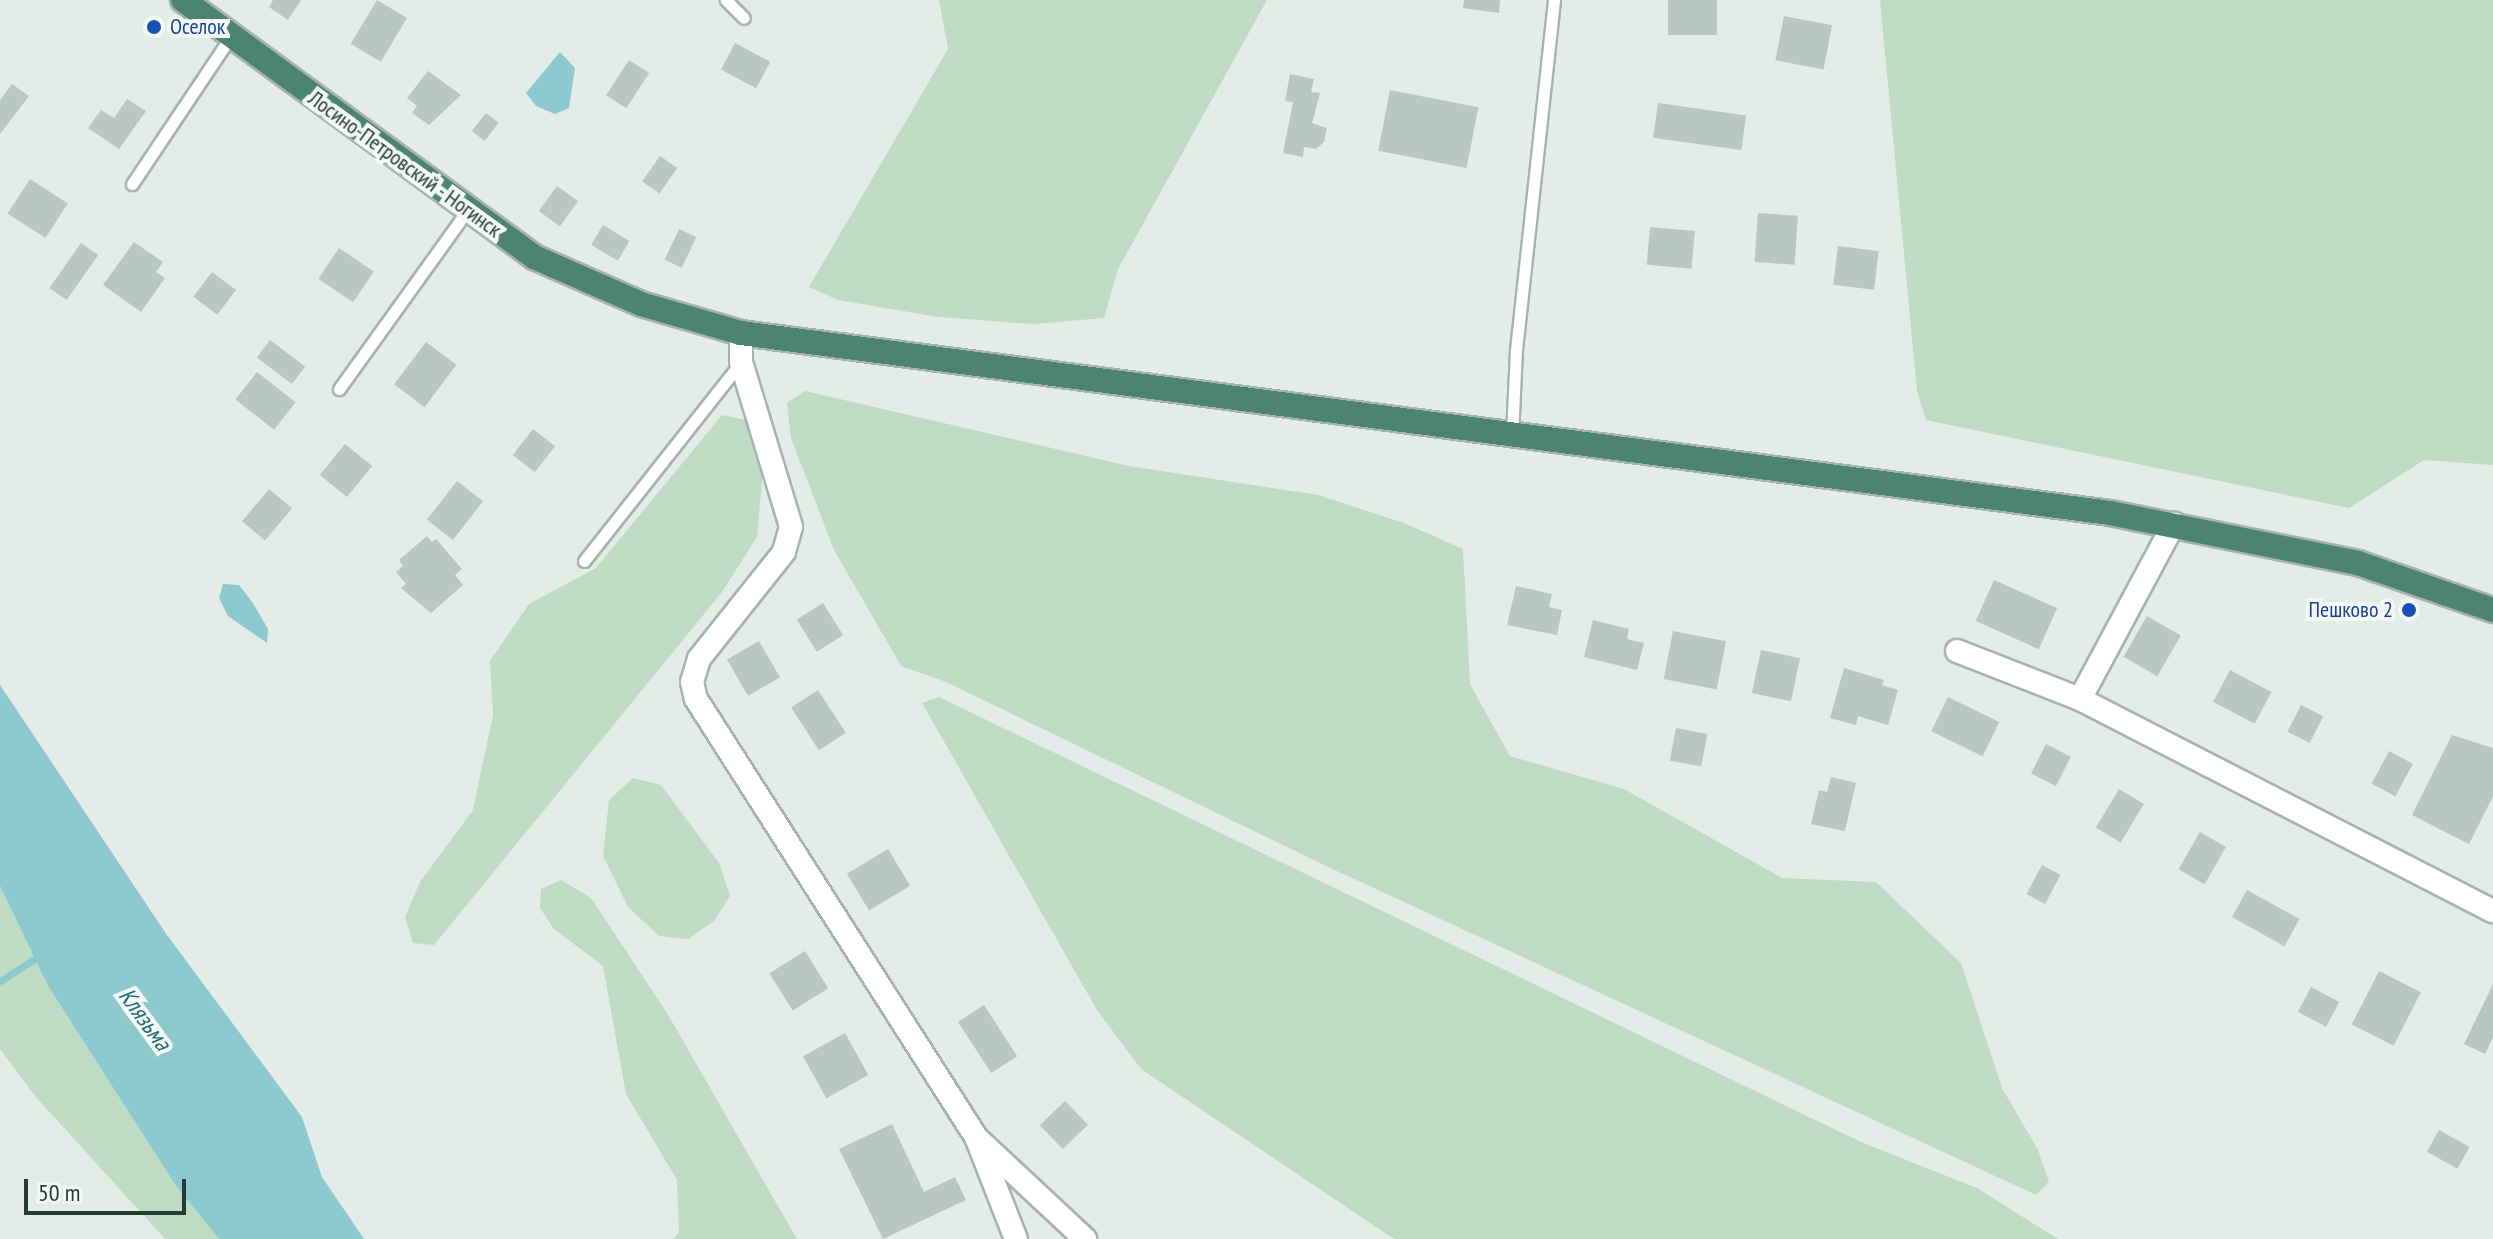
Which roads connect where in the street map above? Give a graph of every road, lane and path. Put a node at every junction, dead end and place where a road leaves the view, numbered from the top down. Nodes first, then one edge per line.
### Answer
1 (183, 0) edge
2 (726, 0) edge
3 (1554, 0) edge
4 (744, 18) dead end
5 (231, 36) junction
6 (132, 184) dead end
7 (466, 212) junction
8 (741, 333) junction
9 (741, 362) junction
10 (339, 389) dead end
11 (1512, 436) junction
12 (2174, 524) junction
13 (584, 561) dead end
14 (2493, 610) edge
15 (1957, 651) dead end
16 (2080, 699) junction
17 (2493, 911) edge
18 (976, 1137) junction
19 (1016, 1239) edge
20 (1085, 1239) edge

1 - 5 highway, Лосино-Петровский - Ногинск
2 - 4 lane
3 - 11 lane
5 - 6 lane
5 - 7 highway, Лосино-Петровский - Ногинск
7 - 8 highway, Лосино-Петровский - Ногинск
7 - 10 lane
8 - 9 street
8 - 11 highway, Лосино-Петровский - Ногинск
9 - 13 lane
9 - 18 street
11 - 12 highway, Лосино-Петровский - Ногинск
12 - 14 highway, Лосино-Петровский - Ногинск
12 - 16 street
15 - 16 street
16 - 17 street
18 - 19 street
18 - 20 street

